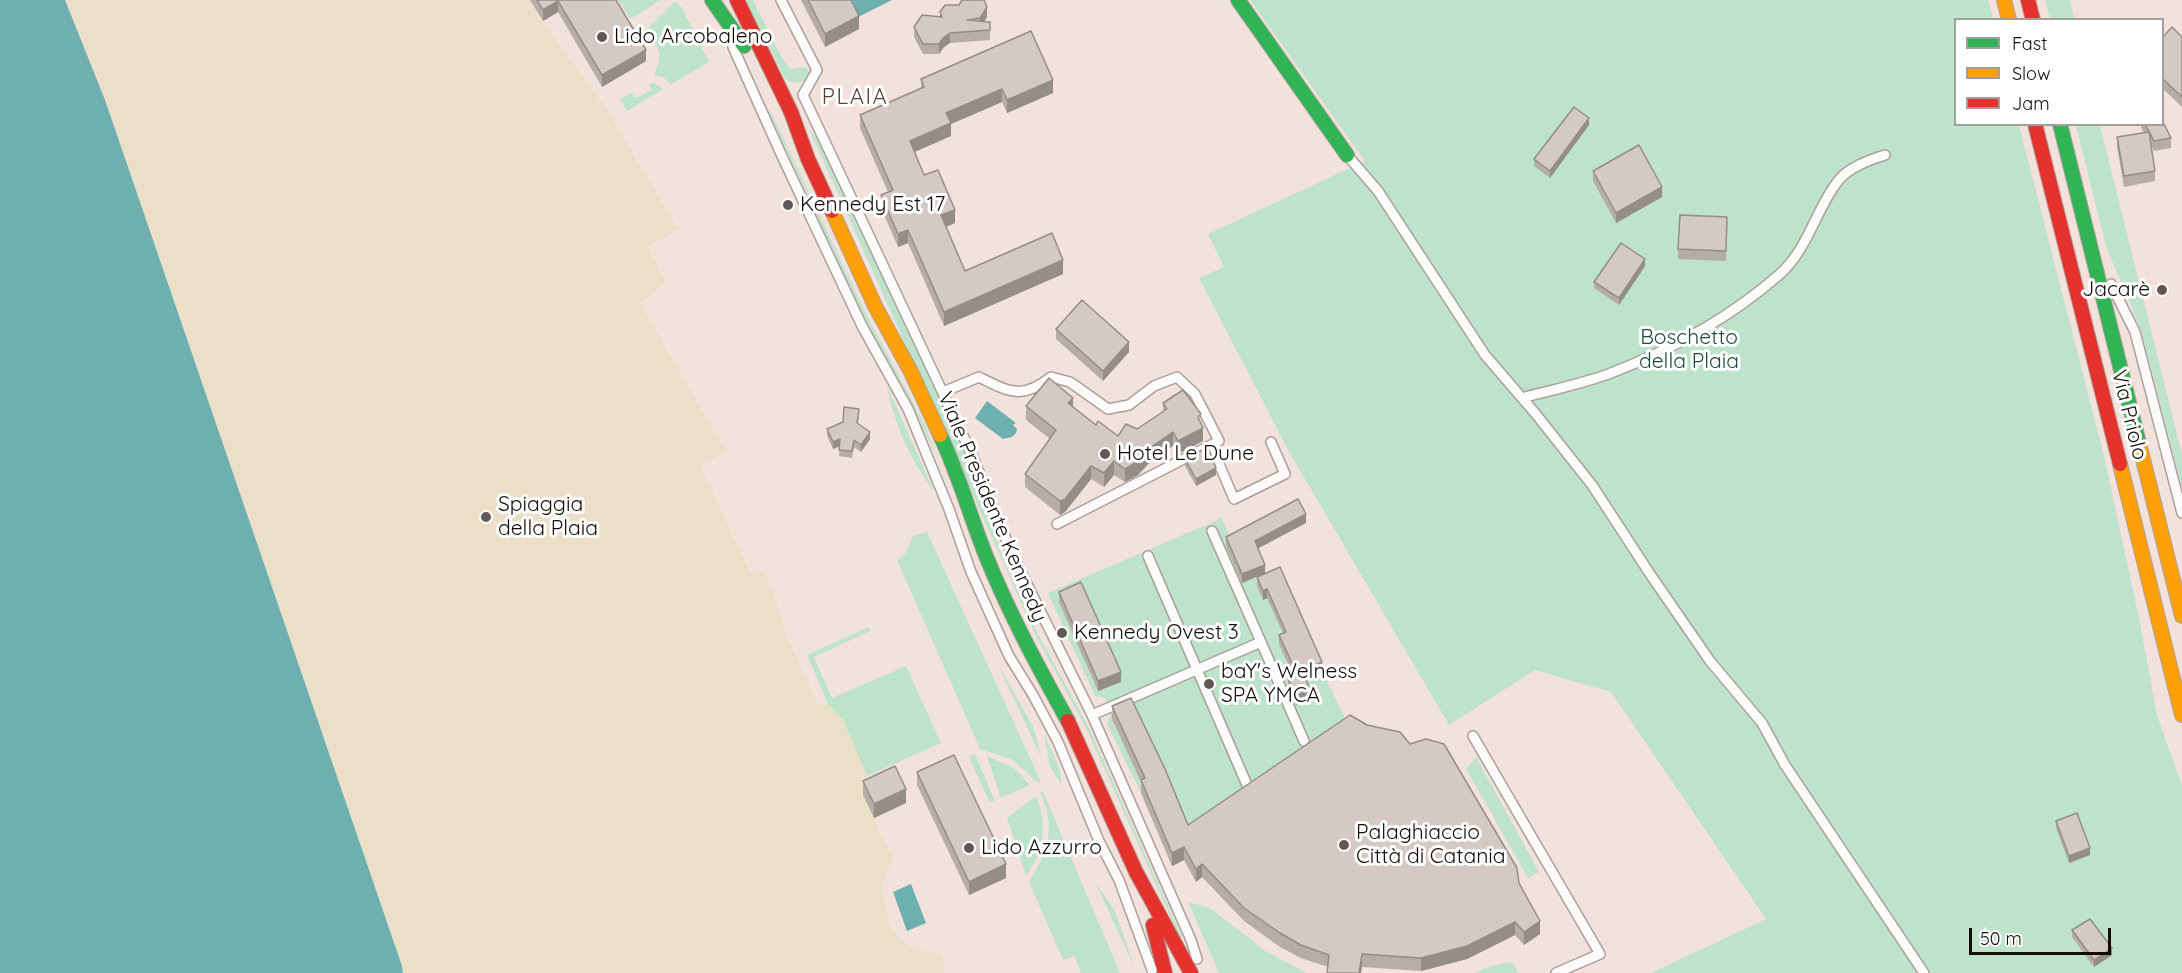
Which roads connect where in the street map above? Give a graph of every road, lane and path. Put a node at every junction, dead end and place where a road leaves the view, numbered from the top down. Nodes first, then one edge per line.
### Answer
1 (737, 0) edge
2 (782, 0) edge
3 (1238, 0) edge
4 (2004, 0) edge
5 (2028, 0) edge
6 (713, 2) edge
7 (2008, 18) edge
8 (2032, 18) edge
9 (803, 95) junction
10 (791, 111) junction
11 (2035, 126) edge
12 (2060, 126) edge
13 (1347, 155) joint
14 (1885, 155) dead end
15 (808, 159) junction
16 (2087, 234) junction
17 (943, 392) junction
18 (1522, 398) junction
19 (1270, 442) dead end
20 (1211, 445) junction
21 (2182, 513) edge
22 (1057, 524) dead end
23 (1212, 531) dead end
24 (1148, 556) dead end
25 (2182, 616) edge
26 (1261, 642) junction
27 (1197, 670) junction
28 (1092, 715) junction
29 (2182, 715) edge
30 (1473, 736) dead end
31 (1304, 741) dead end
32 (1247, 785) edge
33 (1136, 872) junction
34 (1154, 973) edge
35 (1166, 973) edge
36 (1191, 973) edge
37 (1201, 973) edge
38 (1556, 973) edge
39 (1924, 973) edge

1 - 10 main road
2 - 9 lane
3 - 13 main road
4 - 7 main road
5 - 8 main road
6 - 15 main road
6 - 34 lane
9 - 10 lane
9 - 17 lane
10 - 15 main road
11 - 29 main road, Via Priolo
12 - 16 main road, Via Priolo
13 - 18 lane
14 - 18 lane
15 - 33 main road, Viale Presidente Kennedy
16 - 21 lane
16 - 25 main road, Via Priolo
17 - 20 lane
17 - 28 lane
18 - 39 lane
19 - 20 lane
20 - 22 lane
23 - 26 lane
24 - 27 lane
26 - 27 lane
26 - 31 lane
27 - 28 lane
27 - 32 lane
28 - 37 lane
30 - 38 lane
33 - 35 main road
33 - 36 main road

